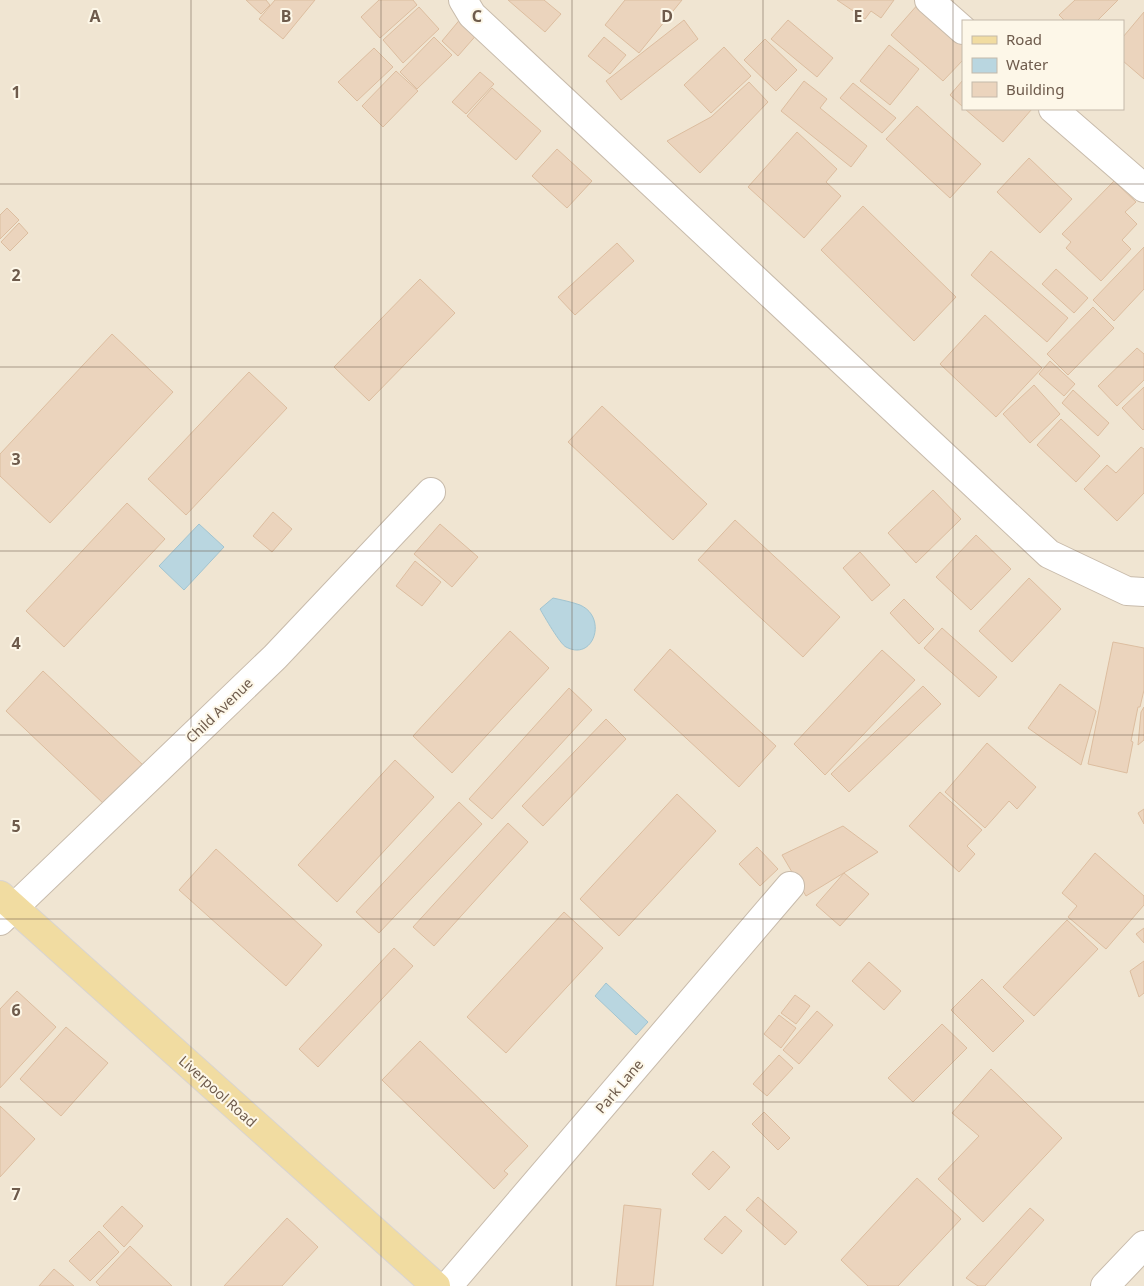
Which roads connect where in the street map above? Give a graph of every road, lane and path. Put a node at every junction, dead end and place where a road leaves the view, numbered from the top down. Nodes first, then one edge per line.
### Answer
1 (463, 0) edge
2 (929, 0) edge
3 (962, 29) edge
4 (1055, 110) edge
5 (1144, 188) edge
6 (431, 492) dead end
7 (1144, 592) edge
8 (790, 886) dead end
9 (4, 908) edge
10 (1144, 1245) edge
11 (436, 1286) edge
12 (448, 1286) edge
13 (1105, 1286) edge

1 - 7 street
2 - 3 street
4 - 5 street
6 - 9 street, Child Avenue
8 - 12 street, Park Lane
9 - 11 main road, Liverpool Road
10 - 13 street

